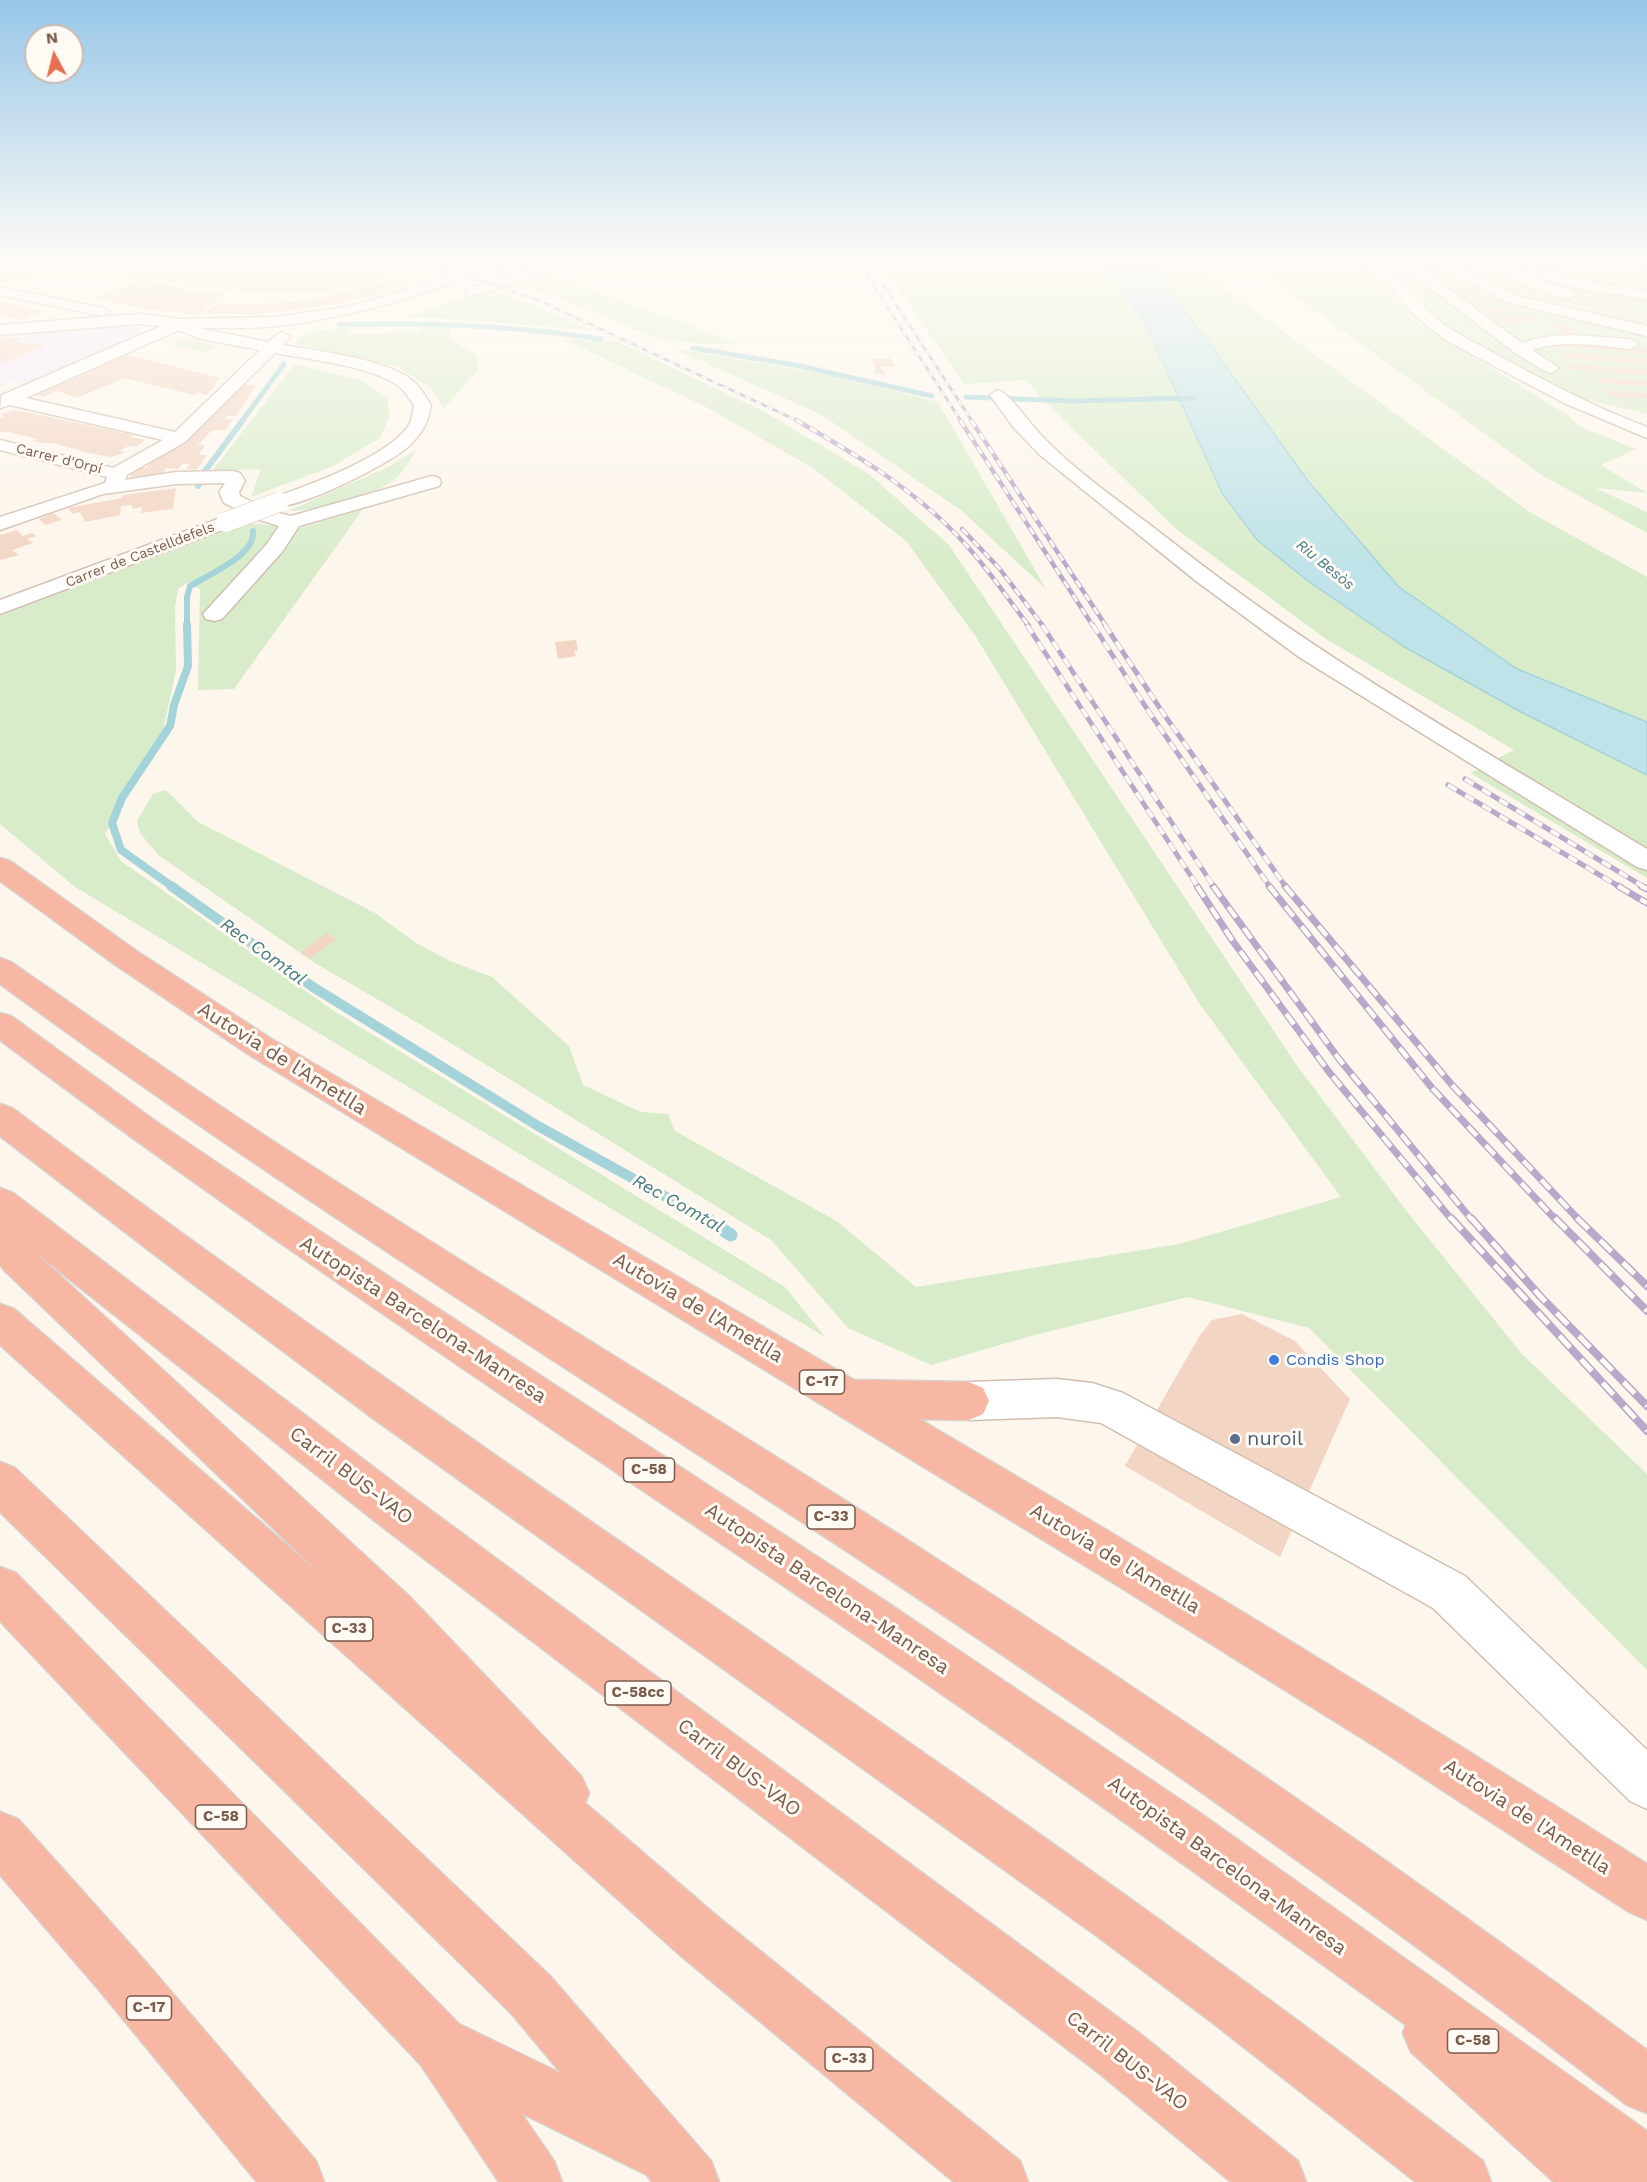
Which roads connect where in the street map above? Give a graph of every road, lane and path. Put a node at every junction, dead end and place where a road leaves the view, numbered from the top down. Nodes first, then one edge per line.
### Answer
1 (93, 362) edge
2 (255, 362) edge
3 (341, 362) edge
4 (1499, 362) edge
5 (1541, 362) edge
6 (1562, 375) dead end
7 (1585, 389) dead end
8 (998, 395) dead end
9 (4, 401) edge
10 (1609, 402) dead end
11 (1647, 433) edge
12 (179, 438) junction
13 (0, 445) edge
14 (115, 480) junction
15 (432, 482) dead end
16 (289, 523) junction
17 (0, 524) edge
18 (0, 607) edge
19 (214, 614) dead end
20 (1647, 861) edge
21 (0, 867) edge
22 (0, 969) edge
23 (0, 1024) edge
24 (0, 1117) edge
25 (0, 1203) edge
26 (0, 1238) edge
27 (0, 1321) edge
28 (849, 1398) junction
29 (969, 1401) joint
30 (0, 1483) edge
31 (0, 1589) edge
32 (1647, 1784) edge
33 (0, 1837) edge
34 (1647, 1894) edge
35 (1298, 1917) junction
36 (699, 1936) junction
37 (441, 2045) junction
38 (1647, 2085) edge
39 (1647, 2166) edge
40 (678, 2169) edge
41 (295, 2182) edge
42 (533, 2182) edge
43 (999, 2182) edge
44 (1277, 2182) edge
45 (1462, 2182) edge
46 (1598, 2182) edge

1 - 9 street
2 - 12 street
3 - 18 street, Carrer de Castelldefels, bridge
4 - 11 street
5 - 6 street
7 - 10 street
8 - 20 street
9 - 12 street
12 - 14 street
13 - 14 street, Carrer d'Orpí
14 - 16 street
14 - 17 street
15 - 16 street
16 - 19 street
21 - 28 highway, Autovia de l'Ametlla / C-17
22 - 38 highway, C-33
23 - 35 highway, Autopista Barcelona-Manresa / C-58
24 - 45 highway
25 - 44 highway, Carril BUS-VAO / C-58cc
26 - 36 highway
27 - 36 highway, C-33
28 - 29 highway
28 - 34 highway, Autovia de l'Ametlla / C-17
29 - 32 street
30 - 40 highway
31 - 37 highway, C-58
33 - 41 highway, C-17
35 - 39 highway, Autopista Barcelona-Manresa / C-58
35 - 46 highway
36 - 43 highway, C-33
37 - 40 highway
37 - 42 highway, C-58

